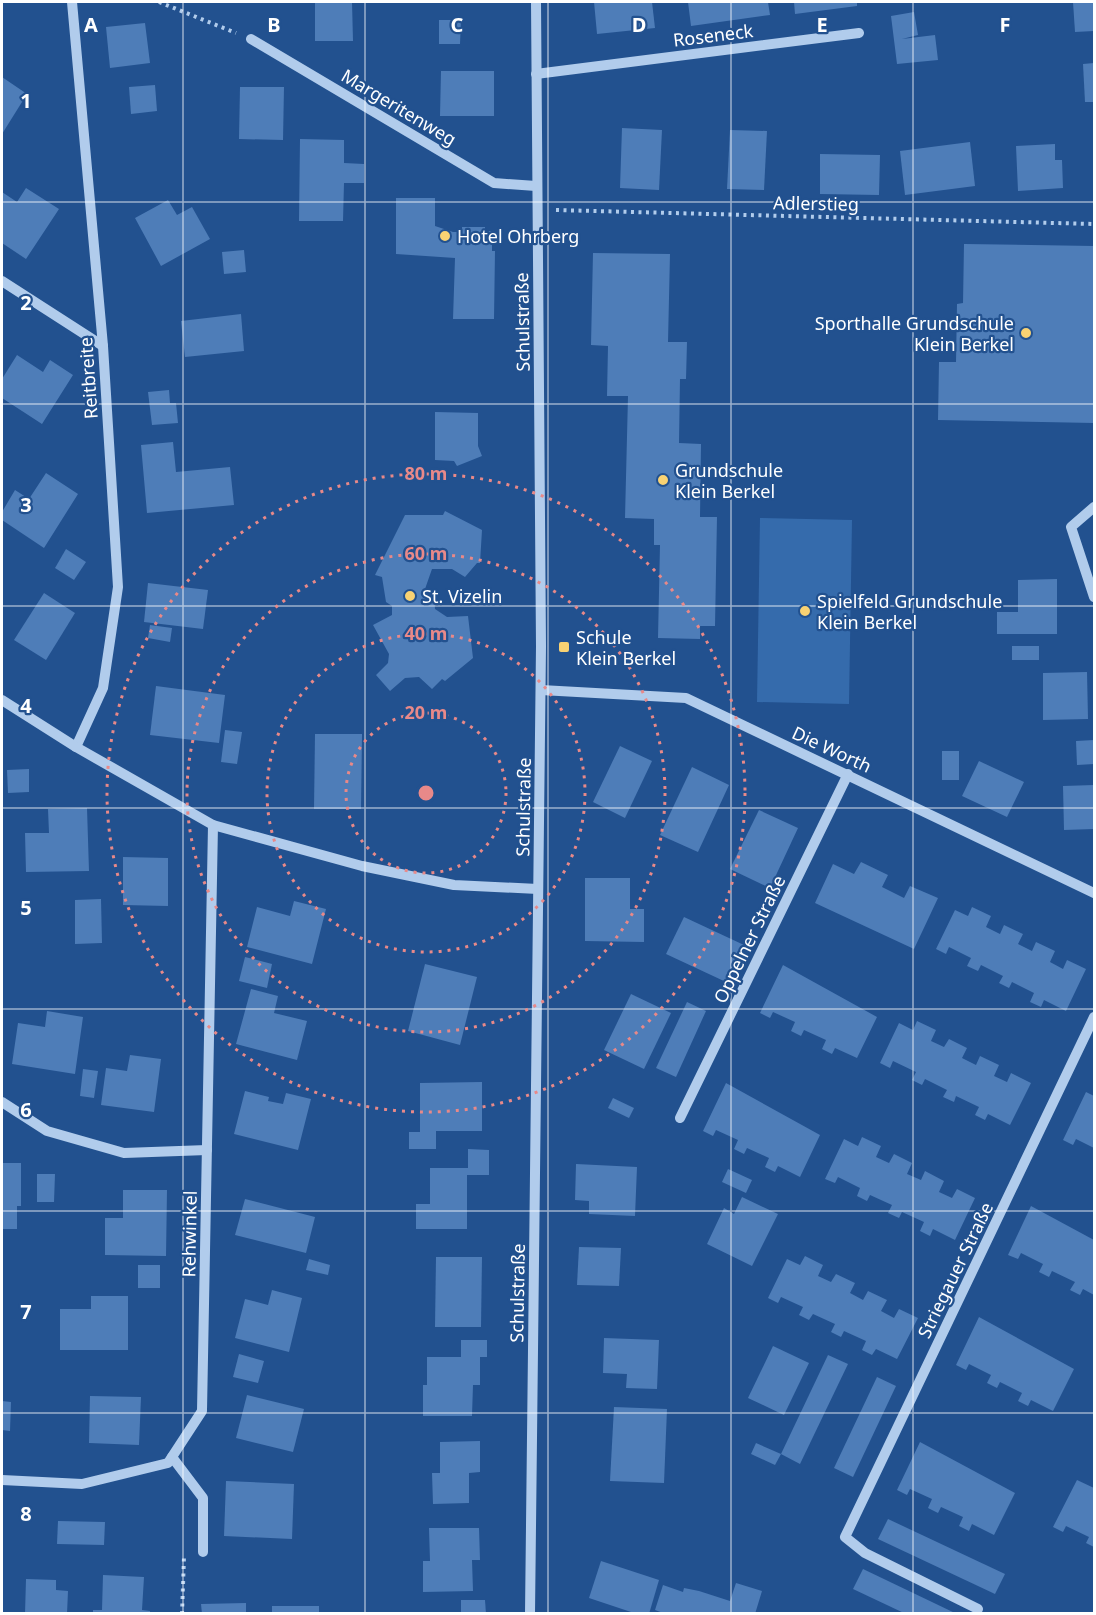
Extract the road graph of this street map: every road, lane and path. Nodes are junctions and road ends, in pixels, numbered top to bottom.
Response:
1 (72, 2) edge
2 (159, 2) edge
3 (536, 2) edge
4 (859, 33) dead end
5 (250, 39) joint
6 (536, 74) junction
7 (536, 186) junction
8 (537, 210) junction
9 (1095, 224) edge
10 (2, 281) edge
11 (103, 346) junction
12 (1095, 507) edge
13 (1095, 597) edge
14 (541, 690) junction
15 (2, 700) edge
16 (76, 747) junction
17 (848, 774) junction
18 (213, 825) junction
19 (538, 889) junction
20 (1095, 893) edge
21 (1095, 1017) edge
22 (2, 1102) edge
23 (680, 1118) dead end
24 (207, 1150) junction
25 (172, 1457) junction
26 (2, 1480) edge
27 (203, 1552) dead end
28 (978, 1609) dead end
29 (530, 1614) edge

1 - 11 street, Reitbreite
2 - 5 path
3 - 6 street, Schulstraße
4 - 6 street, Roseneck
5 - 7 street, Margeritenweg
6 - 7 street, Schulstraße
7 - 8 street, Schulstraße
8 - 9 path, Adlerstieg
8 - 14 street, Schulstraße
10 - 11 street
11 - 16 street, Reitbreite
12 - 13 street
14 - 17 street, Die Worth
14 - 19 street, Schulstraße
15 - 16 street
16 - 18 street
17 - 20 street, Die Worth
17 - 23 street, Oppelner Straße
18 - 19 street
18 - 24 street, Rehwinkel
19 - 29 street, Schulstraße
21 - 28 street, Striegauer Straße
22 - 24 street
24 - 25 street, Rehwinkel
25 - 26 street
25 - 27 street

